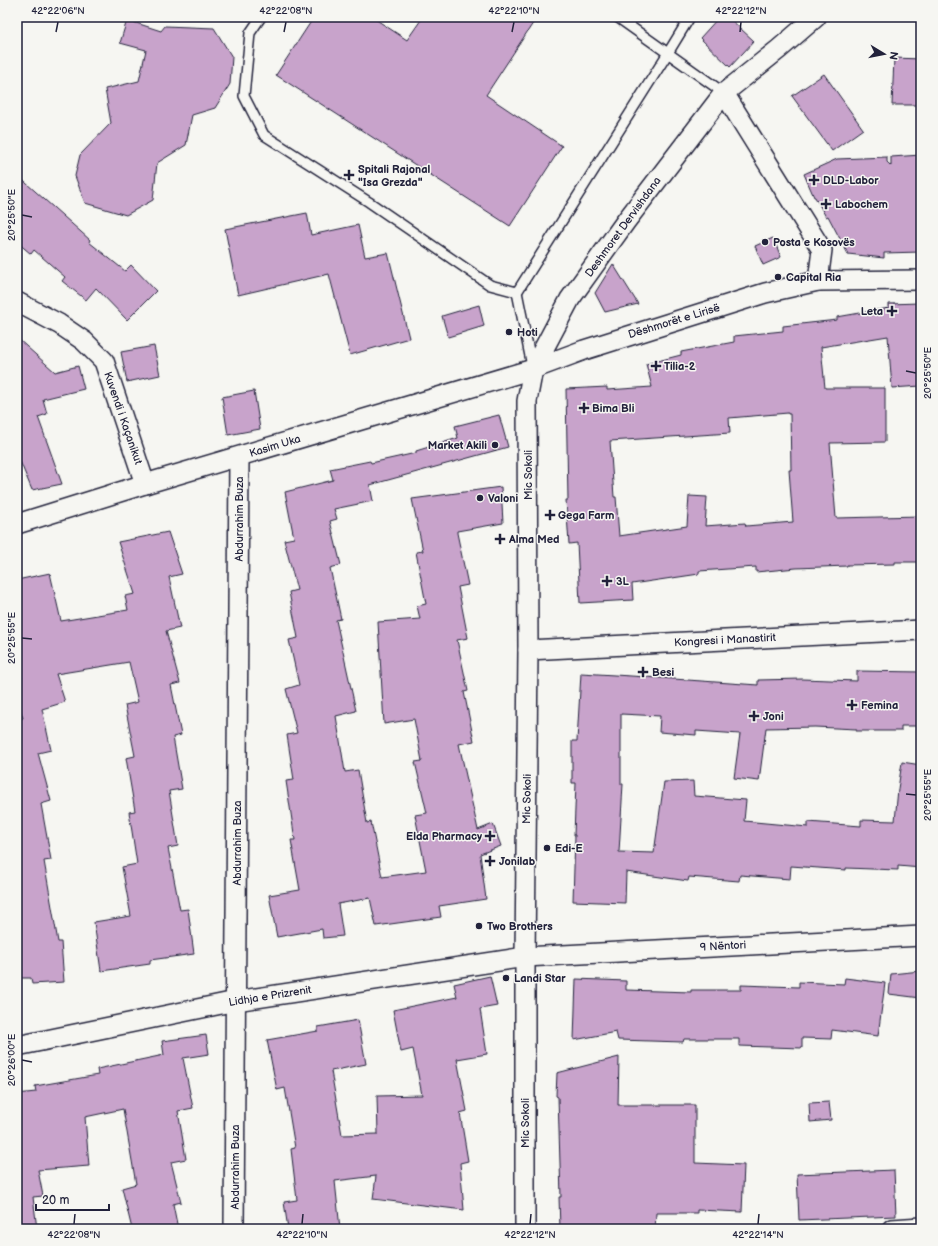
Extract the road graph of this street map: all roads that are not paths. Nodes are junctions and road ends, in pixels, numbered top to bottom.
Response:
1 (261, 17) edge
2 (617, 17) edge
3 (690, 17) edge
4 (816, 17) edge
5 (668, 54) junction
6 (724, 93) junction
7 (921, 280) edge
8 (818, 281) junction
9 (516, 292) junction
10 (17, 302) edge
11 (533, 368) junction
12 (239, 457) junction
13 (146, 484) junction
14 (17, 524) edge
15 (921, 630) edge
16 (528, 650) junction
17 (921, 936) edge
18 (525, 957) junction
19 (236, 1001) junction
20 (17, 1046) edge
21 (921, 1227) edge
22 (234, 1229) edge
23 (525, 1229) edge
24 (892, 1229) edge

1 - 9 lane
2 - 5 lane
3 - 5 lane
4 - 6 street, Deshmoret Dervishdana
5 - 6 lane
5 - 9 lane
6 - 8 street
6 - 11 street, Deshmoret Dervishdana
7 - 8 street, Dëshmorët e Lirisë
8 - 11 street, Dëshmorët e Lirisë
9 - 11 lane
10 - 13 street, Kuvendi i Kaçanikut
11 - 12 street, Kasim Uka
11 - 16 street, Mic Sokoli
12 - 13 street, Kasim Uka
12 - 19 street, Abdurrahim Buza
13 - 14 street, Kasim Uka
15 - 16 street, Kongresi i Manastirit
16 - 18 street, Mic Sokoli
17 - 18 street, 9 Nëntori
18 - 19 street, Lidhja e Prizrenit
18 - 23 street, Mic Sokoli
19 - 20 street, Lidhja e Prizrenit
19 - 22 street, Abdurrahim Buza
21 - 24 street

